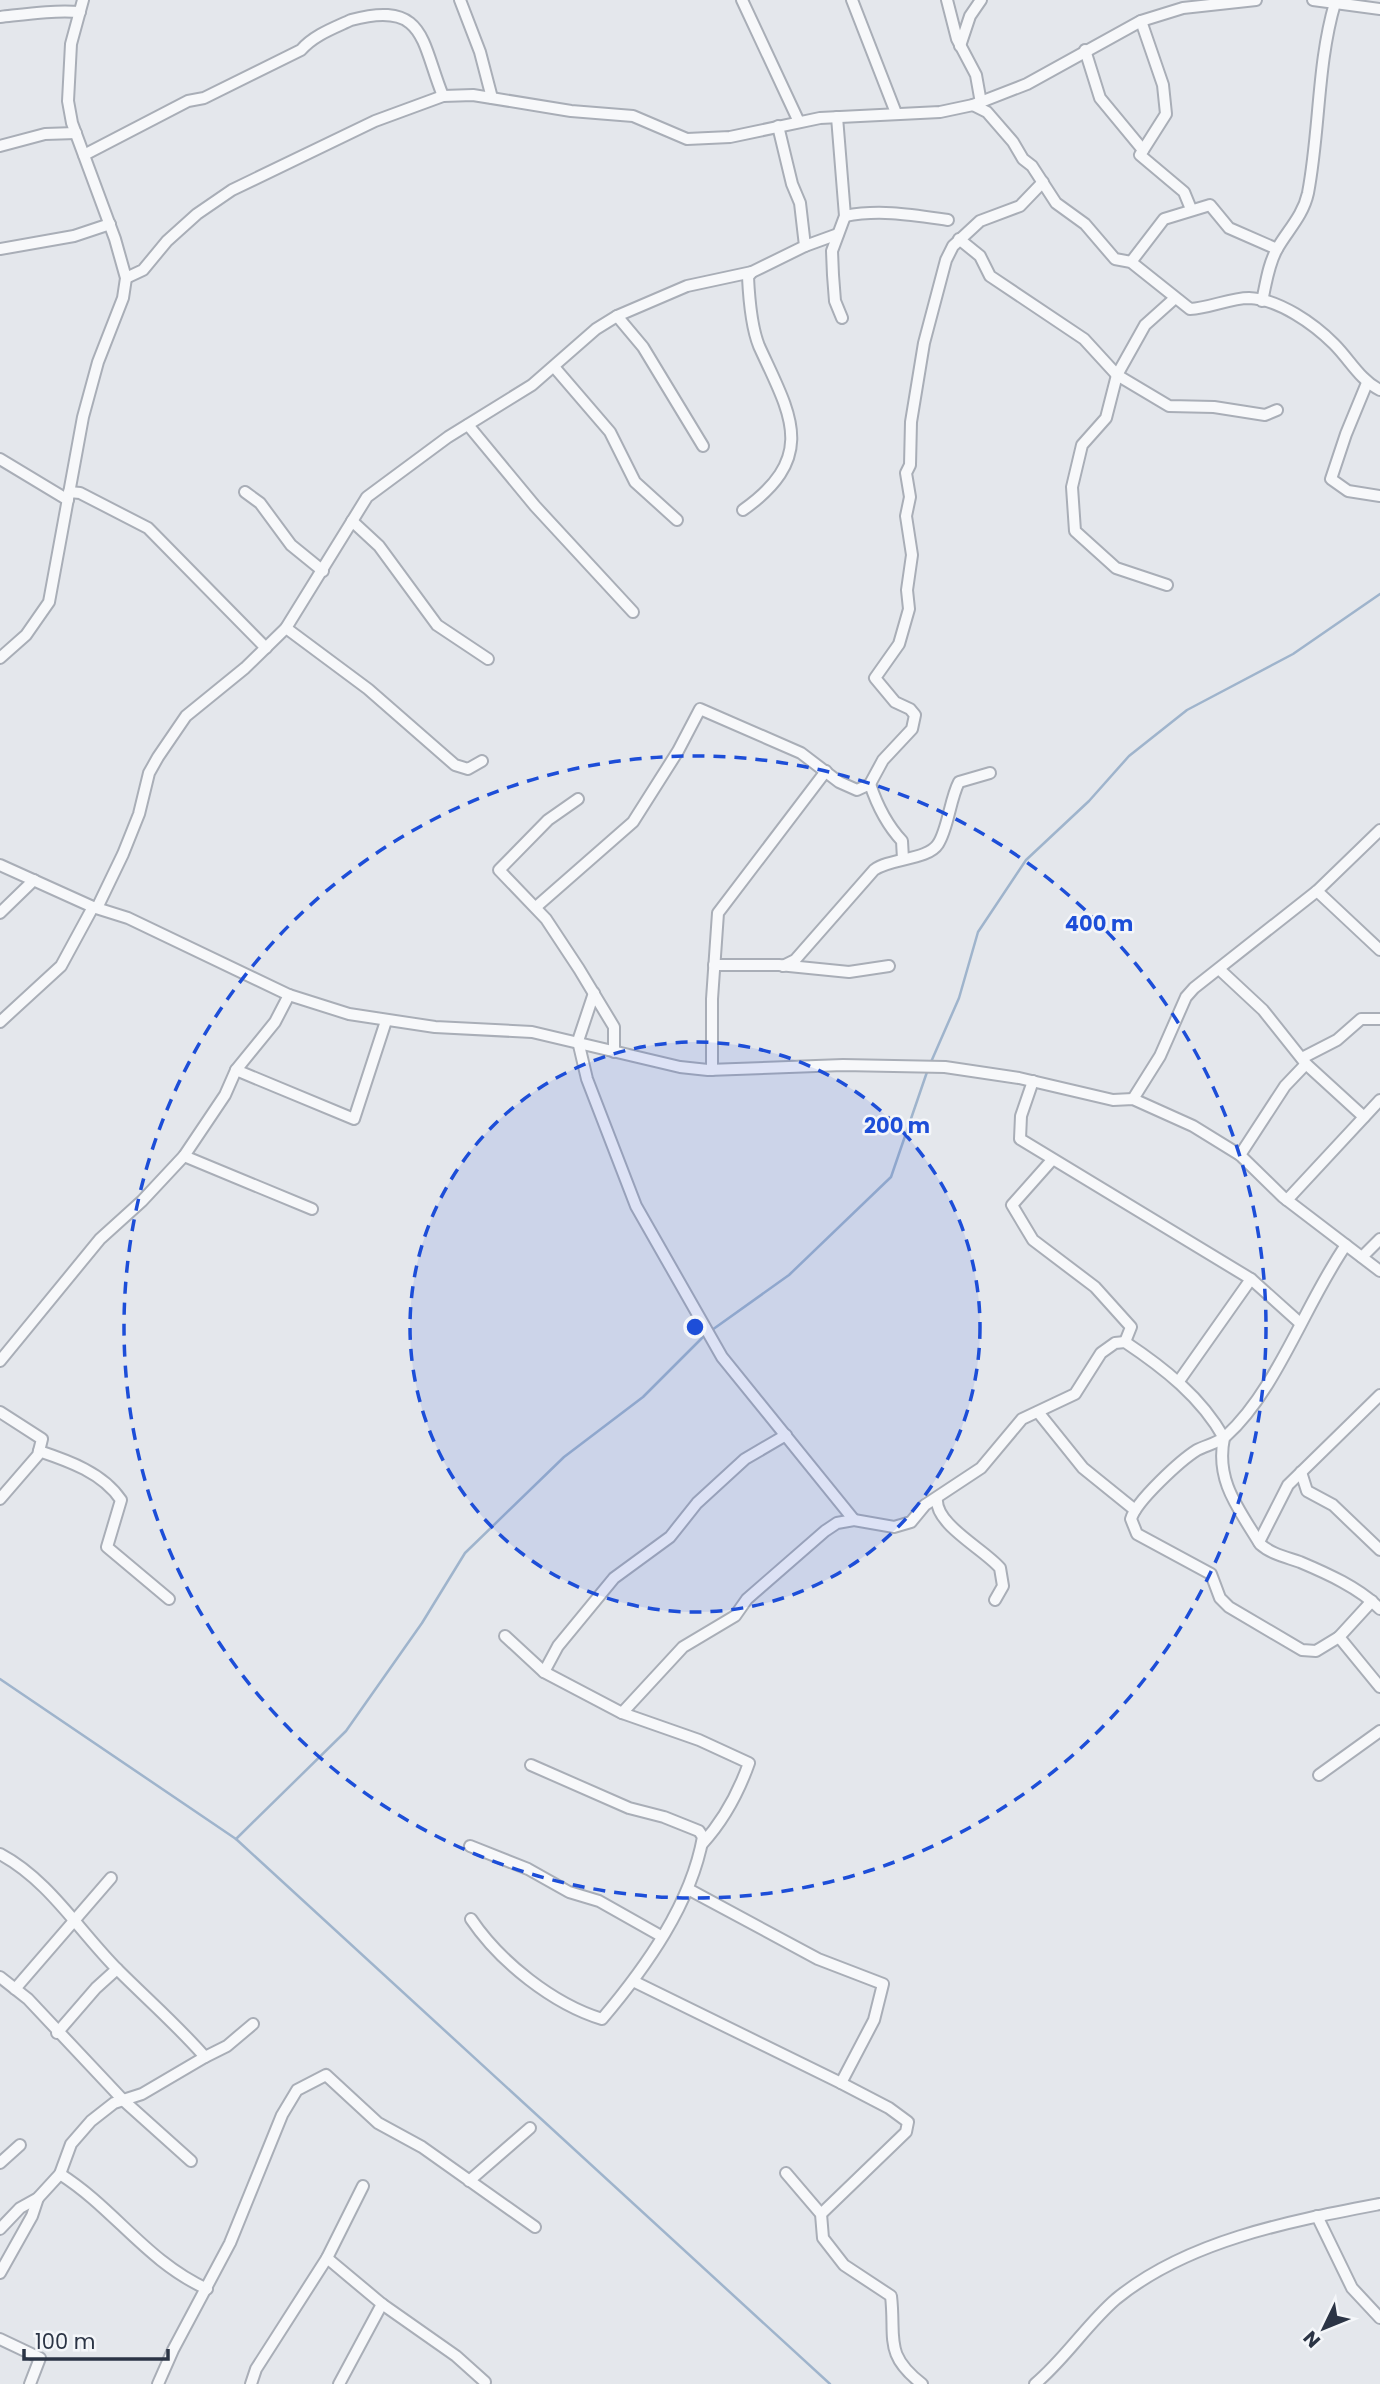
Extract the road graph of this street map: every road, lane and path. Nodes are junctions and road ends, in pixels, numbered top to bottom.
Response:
1 (83, 0) edge
2 (460, 0) edge
3 (742, 0) edge
4 (852, 0) edge
5 (947, 0) edge
6 (981, 0) edge
7 (1251, 0) edge
8 (1256, 0) edge
9 (1313, 0) edge
10 (1335, 3) junction
11 (1366, 4) edge
12 (1380, 9) edge
13 (80, 12) junction
14 (0, 17) edge
15 (1141, 21) junction
16 (960, 46) junction
17 (1085, 50) junction
18 (443, 96) junction
19 (492, 98) junction
20 (992, 98) junction
21 (977, 104) junction
22 (896, 113) junction
23 (987, 113) junction
24 (837, 117) junction
25 (799, 122) junction
26 (778, 126) junction
27 (76, 133) junction
28 (0, 146) edge
29 (1143, 150) junction
30 (84, 155) junction
31 (1043, 182) junction
32 (1191, 209) junction
33 (845, 216) junction
34 (948, 220) dead end
35 (110, 224) junction
36 (838, 234) junction
37 (960, 239) junction
38 (805, 246) junction
39 (0, 249) edge
40 (1277, 249) junction
41 (1131, 261) junction
42 (752, 272) junction
43 (126, 278) junction
44 (1174, 299) junction
45 (1262, 301) junction
46 (617, 316) junction
47 (842, 318) dead end
48 (555, 368) junction
49 (1116, 376) junction
50 (1367, 383) junction
51 (1380, 390) edge
52 (1277, 410) dead end
53 (468, 425) junction
54 (703, 446) dead end
55 (0, 459) edge
56 (245, 492) dead end
57 (68, 496) junction
58 (1380, 496) edge
59 (743, 510) dead end
60 (677, 520) dead end
61 (352, 521) junction
62 (323, 571) junction
63 (1167, 585) dead end
64 (633, 612) dead end
65 (286, 628) junction
66 (266, 648) junction
67 (0, 658) edge
68 (488, 659) dead end
69 (482, 761) dead end
70 (827, 771) junction
71 (990, 773) dead end
72 (870, 784) junction
73 (578, 799) dead end
74 (1380, 830) edge
75 (904, 859) junction
76 (0, 865) edge
77 (34, 880) junction
78 (1317, 891) junction
79 (95, 907) junction
80 (536, 907) junction
81 (0, 913) edge
82 (1380, 950) edge
83 (714, 965) junction
84 (783, 966) junction
85 (889, 966) dead end
86 (1219, 969) junction
87 (594, 993) junction
88 (289, 995) junction
89 (1380, 1019) edge
90 (386, 1021) junction
91 (0, 1023) edge
92 (578, 1041) junction
93 (614, 1052) junction
94 (1304, 1061) junction
95 (236, 1070) junction
96 (712, 1070) junction
97 (1034, 1081) junction
98 (1133, 1099) junction
99 (1380, 1100) edge
100 (1364, 1117) junction
101 (1240, 1155) junction
102 (184, 1156) junction
103 (1052, 1160) junction
104 (1287, 1200) junction
105 (312, 1209) dead end
106 (1380, 1239) edge
107 (1346, 1245) junction
108 (1362, 1257) junction
109 (1380, 1271) edge
110 (1251, 1279) junction
111 (1300, 1322) junction
112 (1125, 1342) junction
113 (0, 1361) edge
114 (1179, 1381) junction
115 (1380, 1395) edge
116 (0, 1412) edge
117 (1038, 1412) junction
118 (786, 1435) junction
119 (1224, 1438) junction
120 (39, 1451) junction
121 (1301, 1472) junction
122 (937, 1498) junction
123 (0, 1499) edge
124 (1135, 1510) junction
125 (854, 1520) junction
126 (1259, 1542) junction
127 (1380, 1550) edge
128 (169, 1599) dead end
129 (995, 1600) dead end
130 (1376, 1605) edge
131 (505, 1636) dead end
132 (1339, 1637) junction
133 (544, 1672) junction
134 (1380, 1687) edge
135 (622, 1713) junction
136 (1380, 1731) edge
137 (531, 1765) dead end
138 (1319, 1775) dead end
139 (702, 1844) junction
140 (470, 1846) dead end
141 (0, 1854) edge
142 (111, 1878) dead end
143 (688, 1889) junction
144 (471, 1919) dead end
145 (73, 1920) junction
146 (661, 1936) junction
147 (117, 1969) junction
148 (0, 1977) edge
149 (635, 1982) junction
150 (15, 1989) junction
151 (253, 2024) dead end
152 (57, 2033) junction
153 (205, 2057) junction
154 (841, 2083) junction
155 (123, 2100) junction
156 (530, 2128) dead end
157 (20, 2145) dead end
158 (191, 2161) dead end
159 (0, 2163) edge
160 (786, 2173) dead end
161 (60, 2174) junction
162 (469, 2181) junction
163 (363, 2186) dead end
164 (38, 2198) junction
165 (1380, 2204) edge
166 (821, 2214) junction
167 (1317, 2216) junction
168 (535, 2227) dead end
169 (0, 2229) edge
170 (327, 2258) junction
171 (0, 2273) edge
172 (207, 2289) junction
173 (382, 2304) junction
174 (1380, 2318) edge
175 (0, 2339) edge
176 (485, 2382) dead end
177 (30, 2384) edge
178 (158, 2384) edge
179 (251, 2384) edge
180 (339, 2384) edge
181 (922, 2384) edge
182 (1035, 2384) edge

1 - 13 street
2 - 19 street
3 - 25 street
4 - 22 street
5 - 16 street
6 - 16 street
7 - 8 street
7 - 15 street
9 - 10 street
10 - 11 street
10 - 40 street
11 - 12 street
13 - 14 street
13 - 27 street
15 - 17 street
15 - 29 street
16 - 21 street
17 - 20 street
17 - 29 street
18 - 19 street
18 - 30 street
18 - 43 street
19 - 26 street
20 - 21 street
20 - 23 street
21 - 22 street
21 - 23 street
22 - 24 street
23 - 31 street
24 - 25 street
24 - 33 street
25 - 26 street
26 - 38 street
27 - 28 street
27 - 30 street
29 - 32 street
30 - 35 street
31 - 37 street
31 - 41 street
32 - 40 street
32 - 41 street
33 - 34 street
33 - 36 street
35 - 39 street
35 - 43 street
36 - 38 street
36 - 47 street
37 - 49 street
37 - 72 street
38 - 42 street
40 - 45 street
41 - 44 street
42 - 46 street
42 - 59 street
43 - 57 street
44 - 45 street
44 - 49 street
45 - 50 street
46 - 48 street
46 - 54 street
48 - 53 street
48 - 60 street
49 - 52 street
49 - 63 street
50 - 51 street
50 - 58 street
53 - 61 street
53 - 64 street
55 - 57 street
56 - 62 street
57 - 66 street
57 - 67 street
61 - 62 street
61 - 68 street
62 - 65 street
65 - 66 street
65 - 69 street
66 - 79 street
70 - 72 street
70 - 80 street
70 - 83 street
71 - 75 street
72 - 75 street
73 - 80 street
74 - 78 street
75 - 84 street
76 - 77 street
77 - 79 street
77 - 81 street
78 - 82 street
78 - 86 street
79 - 88 street
79 - 91 street
80 - 87 street
83 - 84 street
83 - 96 street
84 - 85 street
86 - 94 street
86 - 98 street
87 - 92 street
87 - 93 street
88 - 90 street
88 - 95 street
89 - 94 street
90 - 92 street
90 - 95 street
92 - 93 street
92 - 118 street
93 - 96 street
94 - 100 street
94 - 101 street
95 - 102 street
96 - 97 street
97 - 98 street
97 - 103 street
98 - 101 street
99 - 100 street
100 - 104 street
101 - 104 street
102 - 105 street
102 - 113 street
103 - 110 street
103 - 112 street
104 - 107 street
106 - 108 street
107 - 108 street
107 - 111 street
108 - 109 street
110 - 111 street
110 - 114 street
111 - 119 street
112 - 114 street
112 - 117 street
114 - 119 street
115 - 121 street
116 - 120 street
117 - 122 street
117 - 124 street
118 - 125 street
118 - 133 street
119 - 124 street
119 - 126 street
120 - 123 street
120 - 128 street
121 - 126 street
121 - 127 street
122 - 125 street
122 - 129 street
124 - 132 street
125 - 135 street
126 - 130 street
130 - 132 street
131 - 133 street
132 - 134 street
133 - 135 street
135 - 139 street
136 - 138 street
137 - 139 street
139 - 143 street
140 - 146 street
141 - 145 street
142 - 145 street
143 - 146 street
143 - 154 street
144 - 149 street
145 - 147 street
145 - 150 street
146 - 149 street
147 - 152 street
147 - 153 street
148 - 150 street
149 - 154 street
150 - 152 street
151 - 153 street
152 - 155 street
153 - 155 street
154 - 166 street
155 - 158 street
155 - 161 street
156 - 162 street
157 - 159 street
160 - 166 street
161 - 164 street
161 - 172 street
162 - 168 street
162 - 172 street
163 - 170 street
164 - 169 street
164 - 171 street
165 - 167 street
166 - 181 street
167 - 174 street
167 - 182 street
170 - 173 street
170 - 179 street
172 - 178 street
173 - 176 street
173 - 180 street
175 - 177 street

